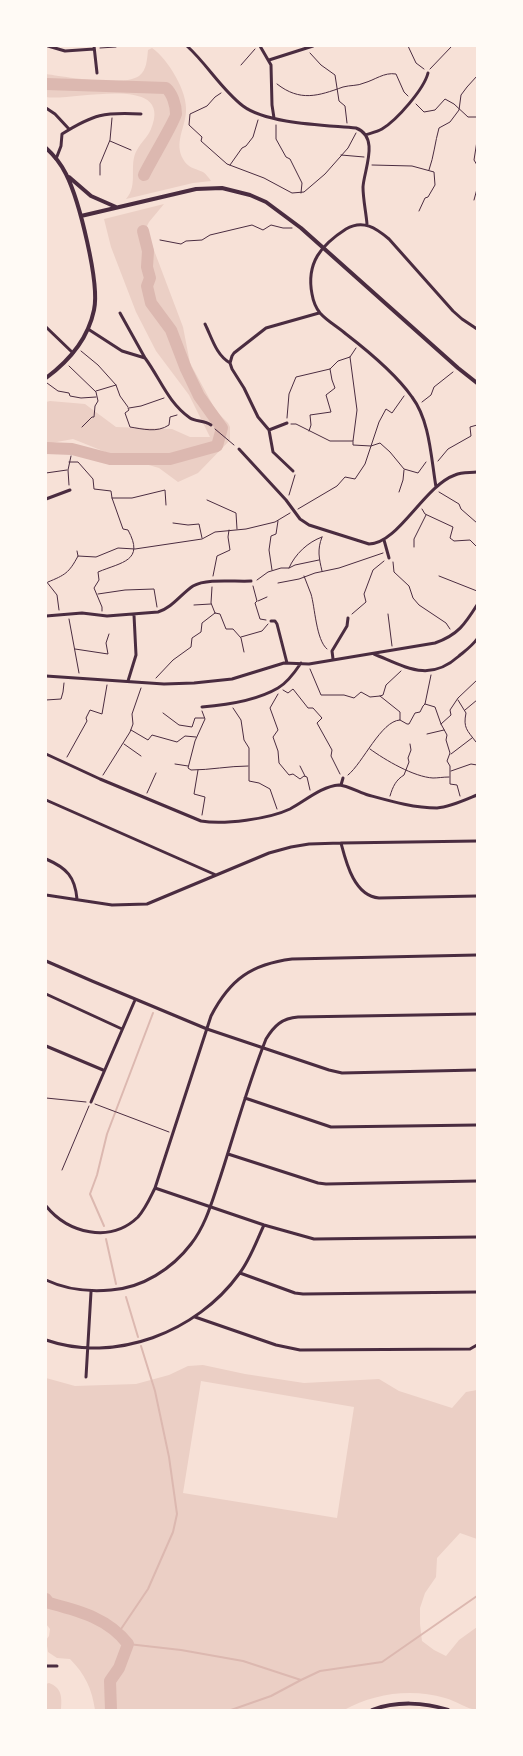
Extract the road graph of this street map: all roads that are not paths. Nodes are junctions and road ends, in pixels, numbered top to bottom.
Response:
1 (48, 46) edge
2 (187, 46) edge
3 (259, 46) edge
4 (313, 46) edge
5 (94, 47) edge
6 (268, 60) junction
7 (97, 73) dead end
8 (428, 73) road end
9 (46, 108) edge
10 (141, 114) dead end
11 (274, 118) junction
12 (69, 129) junction
13 (365, 135) junction
14 (46, 148) edge
15 (56, 159) junction
16 (67, 176) junction
17 (118, 207) junction
18 (81, 216) junction
19 (367, 224) junction
20 (324, 247) junction
21 (120, 313) dead end
22 (320, 313) junction
23 (205, 324) dead end
24 (46, 327) edge
25 (88, 329) junction
26 (477, 329) edge
27 (73, 353) junction
28 (145, 358) junction
29 (230, 363) junction
30 (46, 378) edge
31 (477, 383) edge
32 (286, 423) road end
33 (211, 425) road end
34 (269, 430) junction
35 (239, 450) road end
36 (293, 471) road end
37 (477, 472) edge
38 (436, 487) junction
39 (70, 490) road end
40 (46, 499) edge
41 (384, 540) junction
42 (388, 558) road end
43 (251, 581) road end
44 (477, 604) edge
45 (134, 615) junction
46 (46, 616) edge
47 (348, 618) road end
48 (271, 621) road end
49 (476, 642) edge
50 (374, 654) junction
51 (333, 659) junction
52 (287, 663) junction
53 (301, 663) junction
54 (46, 676) edge
55 (128, 681) junction
56 (202, 707) road end
57 (46, 754) edge
58 (343, 778) road end
59 (341, 785) junction
60 (477, 795) edge
61 (46, 800) edge
62 (477, 841) edge
63 (341, 843) junction
64 (46, 859) edge
65 (217, 875) junction
66 (46, 895) edge
67 (477, 896) edge
68 (77, 899) junction
69 (477, 955) edge
70 (46, 961) edge
71 (46, 994) edge
72 (135, 1000) junction
73 (477, 1014) edge
74 (122, 1029) junction
75 (207, 1029) junction
76 (46, 1046) edge
77 (262, 1049) junction
78 (103, 1070) junction
79 (477, 1070) edge
80 (245, 1098) junction
81 (91, 1102) road end
82 (477, 1125) edge
83 (228, 1154) junction
84 (477, 1181) edge
85 (155, 1188) junction
86 (46, 1206) edge
87 (210, 1207) junction
88 (264, 1225) junction
89 (477, 1237) edge
90 (240, 1273) junction
91 (46, 1280) edge
92 (91, 1292) junction
93 (477, 1292) edge
94 (195, 1317) junction
95 (46, 1340) edge
96 (477, 1345) edge
97 (87, 1348) junction
98 (86, 1377) dead end
99 (46, 1666) edge
100 (57, 1666) dead end
101 (372, 1710) edge
102 (448, 1710) edge

1 - 5 street
2 - 11 street
3 - 6 street
4 - 6 street
5 - 7 street
6 - 11 street
8 - 13 street
9 - 12 street
10 - 12 street
11 - 13 street
12 - 15 street
13 - 19 street
14 - 15 street
15 - 16 street
16 - 17 street
16 - 18 street
17 - 18 street
17 - 20 street
18 - 25 street
19 - 20 street
19 - 26 street
20 - 22 street
20 - 31 street
21 - 28 street
22 - 29 street
22 - 38 street
23 - 29 street
24 - 27 street
25 - 27 street
25 - 28 street
27 - 30 street
28 - 33 street
29 - 34 street
32 - 34 street
34 - 36 street
35 - 41 street
37 - 38 street
38 - 41 street
39 - 40 street
41 - 42 street
43 - 45 street
44 - 50 street
45 - 46 street
45 - 55 street
47 - 51 street
48 - 52 street
49 - 50 street
50 - 51 street
51 - 53 street
52 - 53 street
52 - 55 street
53 - 56 street
54 - 55 street
57 - 59 street
58 - 59 street
59 - 60 street
61 - 65 street
62 - 63 street
63 - 65 street
63 - 67 street
64 - 68 street
65 - 68 street
66 - 68 street
69 - 75 street
70 - 72 street
71 - 74 street
72 - 74 street
72 - 75 street
73 - 77 street
74 - 78 street
75 - 77 street
75 - 85 street
76 - 78 street
77 - 79 street
77 - 80 street
78 - 81 street
80 - 82 street
80 - 83 street
83 - 84 street
83 - 87 street
85 - 86 street
85 - 87 street
87 - 88 street
87 - 92 street
88 - 89 street
88 - 90 street
90 - 93 street
90 - 94 street
91 - 92 street
92 - 97 street
94 - 96 street
94 - 97 street
95 - 97 street
97 - 98 street
99 - 100 street
101 - 102 street

